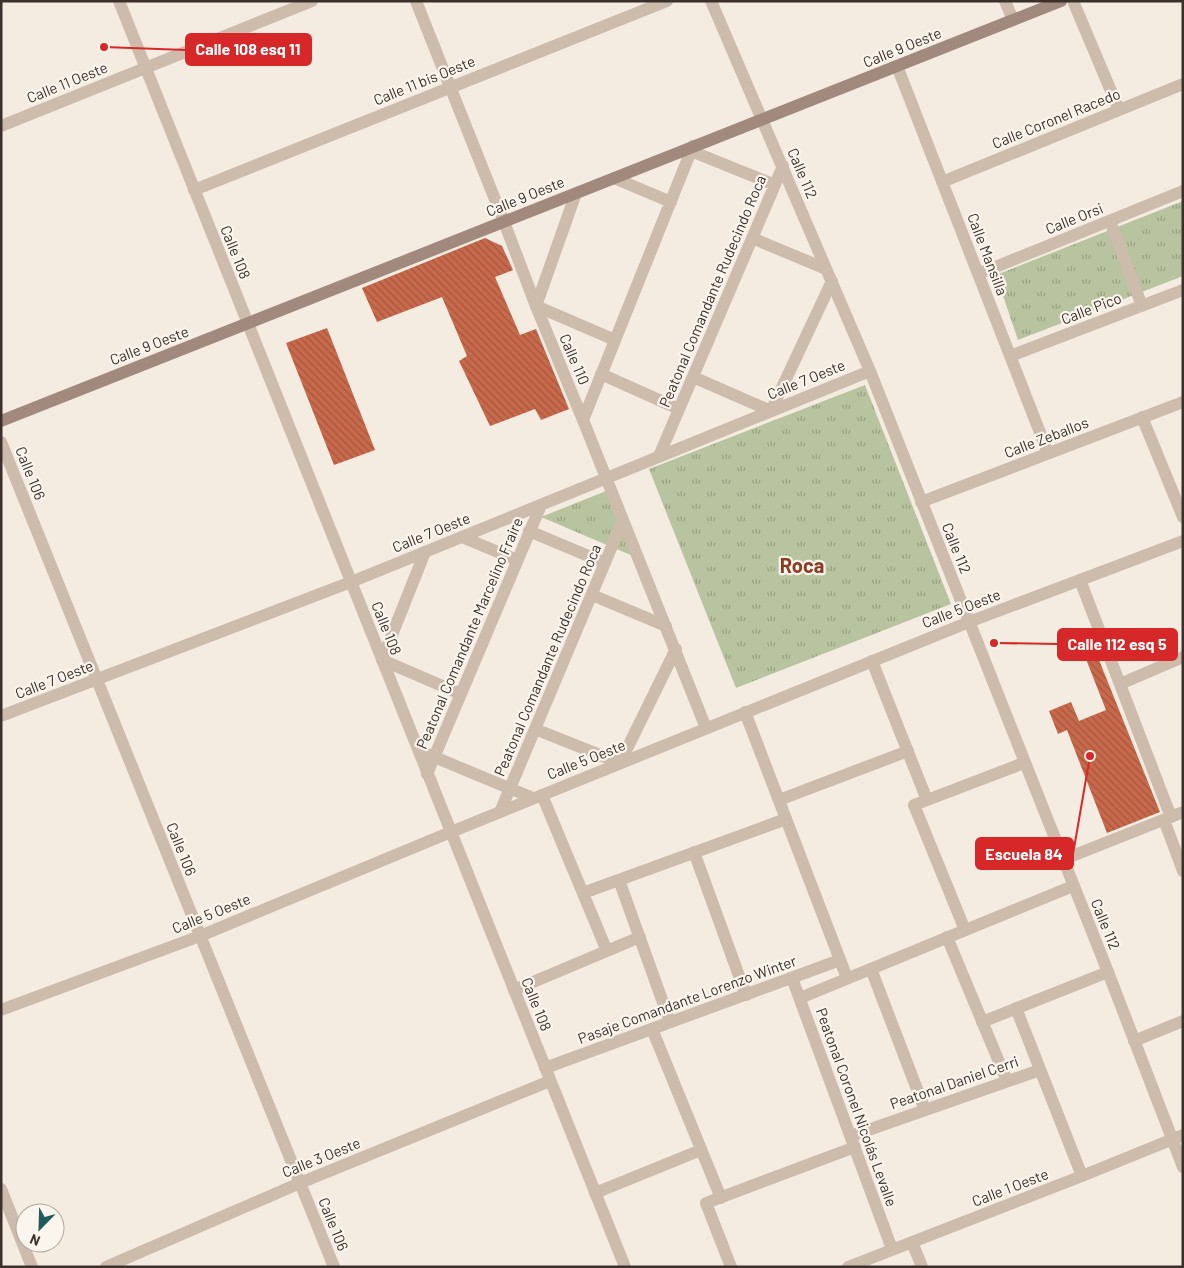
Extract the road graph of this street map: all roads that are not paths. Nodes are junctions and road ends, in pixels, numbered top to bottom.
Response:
1 (119, 1) edge
2 (312, 1) edge
3 (416, 1) edge
4 (667, 1) edge
5 (710, 1) edge
6 (1005, 1) edge
7 (1061, 1) edge
8 (1073, 1) edge
9 (1013, 20) junction
10 (897, 66) junction
11 (146, 68) junction
12 (1183, 84) edge
13 (450, 88) junction
14 (1119, 110) junction
15 (762, 119) junction
16 (1, 126) edge
17 (692, 149) junction
18 (783, 166) junction
19 (614, 178) junction
20 (942, 182) junction
21 (775, 185) junction
22 (194, 190) junction
23 (1183, 191) edge
24 (576, 193) junction
25 (671, 202) junction
26 (1110, 221) junction
27 (504, 222) junction
28 (752, 238) junction
29 (826, 268) junction
30 (978, 274) junction
31 (832, 281) junction
32 (1183, 290) edge
33 (536, 306) junction
34 (1142, 306) junction
35 (248, 324) junction
36 (615, 340) junction
37 (1010, 356) junction
38 (870, 370) junction
39 (601, 374) junction
40 (693, 376) junction
41 (1183, 402) edge
42 (679, 409) junction
43 (771, 411) junction
44 (1142, 417) junction
45 (583, 420) junction
46 (1, 421) edge
47 (1, 442) edge
48 (1048, 453) junction
49 (659, 456) junction
50 (606, 478) junction
51 (921, 502) junction
52 (541, 505) junction
53 (1183, 517) edge
54 (623, 520) junction
55 (530, 531) junction
56 (462, 537) junction
57 (1183, 541) edge
58 (425, 552) junction
59 (517, 560) junction
60 (605, 563) junction
61 (1080, 580) junction
62 (351, 582) junction
63 (592, 595) junction
64 (969, 622) junction
65 (666, 626) junction
66 (676, 649) junction
67 (1183, 657) edge
68 (382, 660) junction
69 (872, 661) junction
70 (97, 680) junction
71 (1120, 684) junction
72 (461, 694) junction
73 (745, 712) junction
74 (1, 716) edge
75 (706, 728) junction
76 (535, 729) junction
77 (418, 751) junction
78 (908, 751) junction
79 (434, 757) junction
80 (620, 763) junction
81 (1024, 763) junction
82 (427, 774) junction
83 (510, 789) junction
84 (537, 796) junction
85 (779, 800) junction
86 (927, 800) junction
87 (500, 812) junction
88 (1173, 816) edge
89 (786, 819) junction
90 (450, 832) junction
91 (694, 852) junction
92 (1062, 860) junction
93 (1183, 871) edge
94 (619, 880) junction
95 (1073, 886) junction
96 (583, 893) junction
97 (965, 930) junction
98 (200, 936) junction
99 (640, 937) junction
100 (947, 937) junction
101 (607, 951) junction
102 (840, 960) junction
103 (871, 969) junction
104 (1108, 972) junction
105 (792, 978) junction
106 (847, 978) junction
107 (514, 990) junction
108 (746, 994) junction
109 (800, 998) junction
110 (1016, 1008) junction
111 (1, 1010) edge
112 (1183, 1021) edge
113 (670, 1022) junction
114 (982, 1022) junction
115 (652, 1029) junction
116 (1134, 1041) junction
117 (545, 1068) junction
118 (1040, 1070) junction
119 (550, 1081) junction
120 (1006, 1081) junction
121 (925, 1110) junction
122 (1177, 1137) edge
123 (853, 1142) junction
124 (702, 1150) junction
125 (1183, 1167) edge
126 (1082, 1176) junction
127 (300, 1183) junction
128 (1, 1189) edge
129 (596, 1193) junction
130 (721, 1198) junction
131 (912, 1242) junction
132 (892, 1249) junction
133 (32, 1267) edge
134 (106, 1267) edge
135 (334, 1267) edge
136 (625, 1267) edge
137 (731, 1267) edge
138 (848, 1267) edge
139 (922, 1267) edge

1 - 11 street, Calle 108
2 - 11 street, Calle 11 Oeste
3 - 13 street, Calle 110
4 - 13 street, Calle 11 bis Oeste
5 - 15 street, Calle 112
6 - 9 street
7 - 9 main road, Calle 9 Oeste
8 - 14 street
9 - 10 main road, Calle 9 Oeste
10 - 15 main road, Calle 9 Oeste
10 - 20 street, Calle Mansilla
11 - 16 street, Calle 11 Oeste
11 - 22 street, Calle 108
12 - 14 street, Calle Coronel Racedo
13 - 22 street, Calle 11 bis Oeste
13 - 27 street, Calle 110
14 - 20 street, Calle Coronel Racedo
15 - 17 main road, Calle 9 Oeste
15 - 18 street, Calle 112
17 - 19 main road, Calle 9 Oeste
17 - 21 street
17 - 25 street
18 - 21 street, Peatonal Comandante Rudecindo Roca
18 - 29 street, Calle 112
19 - 24 main road, Calle 9 Oeste
19 - 25 street
20 - 30 street, Calle Mansilla
21 - 28 street, Peatonal Comandante Rudecindo Roca
22 - 35 street, Calle 108
23 - 26 street, Calle Orsi
24 - 27 main road, Calle 9 Oeste
24 - 33 street
25 - 36 street
26 - 30 street, Calle Orsi
26 - 34 street
27 - 33 street, Calle 110
27 - 35 main road, Calle 9 Oeste
28 - 29 street
28 - 40 street, Peatonal Comandante Rudecindo Roca
29 - 31 street, Calle 112
30 - 37 street, Calle Mansilla
31 - 38 street, Calle 112
31 - 43 street
32 - 34 street, Calle Pico
33 - 36 street
33 - 45 street, Calle 110
34 - 37 street, Calle Pico
35 - 46 main road, Calle 9 Oeste
35 - 62 street, Calle 108
36 - 39 street
37 - 48 street, Calle Mansilla
38 - 43 street, Calle 7 Oeste
38 - 51 street, Calle 112
39 - 42 street
39 - 45 street
40 - 42 street, Peatonal Comandante Rudecindo Roca
40 - 43 street
41 - 44 street, Calle Zeballos
42 - 49 street, Peatonal Comandante Rudecindo Roca
43 - 49 street, Calle 7 Oeste
44 - 48 street, Calle Zeballos
44 - 53 street
45 - 50 street, Calle 110
47 - 70 street, Calle 106
48 - 51 street, Calle Zeballos
49 - 50 street, Calle 7 Oeste
50 - 52 street, Calle 7 Oeste
50 - 54 street, Calle 110
51 - 64 street, Calle 112
52 - 55 street, Peatonal Comandante Marcelino Fraire
52 - 56 street, Calle 7 Oeste
54 - 60 street, Peatonal Comandante Rudecindo Roca
54 - 65 street, Calle 110
55 - 59 street, Peatonal Comandante Marcelino Fraire
55 - 60 street
56 - 58 street, Calle 7 Oeste
56 - 59 street
57 - 61 street, Calle 5 Oeste
58 - 62 street, Calle 7 Oeste
58 - 68 street
59 - 72 street, Peatonal Comandante Marcelino Fraire
60 - 63 street, Peatonal Comandante Rudecindo Roca
61 - 64 street, Calle 5 Oeste
61 - 71 street
62 - 68 street, Calle 108
62 - 70 street, Calle 7 Oeste
63 - 65 street
63 - 76 street, Peatonal Comandante Rudecindo Roca
64 - 69 street, Calle 5 Oeste
64 - 81 street, Calle 112
65 - 66 street, Calle 110
66 - 75 street, Calle 110
66 - 80 street
67 - 71 street
68 - 72 street
68 - 77 street, Calle 108
69 - 73 street, Calle 5 Oeste
69 - 78 street
70 - 74 street, Calle 7 Oeste
70 - 98 street, Calle 106
71 - 88 street
72 - 79 street, Peatonal Comandante Marcelino Fraire
73 - 75 street, Calle 5 Oeste
73 - 85 street
75 - 80 street, Calle 5 Oeste
76 - 80 street
76 - 83 street, Peatonal Comandante Rudecindo Roca
77 - 79 street
77 - 82 street, Calle 108
78 - 85 street
78 - 86 street
79 - 82 street, Peatonal Comandante Marcelino Fraire
79 - 83 street
80 - 84 street, Calle 5 Oeste
81 - 86 street
81 - 92 street, Calle 112
82 - 90 street, Calle 108
83 - 84 street
83 - 87 street, Peatonal Comandante Rudecindo Roca
84 - 87 street, Calle 5 Oeste
84 - 96 street
85 - 89 street
86 - 97 street
87 - 90 street, Calle 5 Oeste
88 - 92 street
88 - 93 street
89 - 91 street
89 - 102 street
90 - 98 street, Calle 5 Oeste
90 - 107 street, Calle 108
91 - 94 street
91 - 108 street
92 - 95 street, Calle 112
94 - 96 street
94 - 99 street
95 - 97 street
95 - 104 street, Calle 112
96 - 101 street
97 - 100 street
98 - 111 street, Calle 5 Oeste
98 - 127 street, Calle 106
99 - 101 street
99 - 113 street
100 - 103 street
100 - 114 street
101 - 107 street
102 - 105 street, Pasaje Comandante Lorenzo Winter
102 - 106 street
103 - 106 street
103 - 121 street
104 - 110 street
104 - 116 street, Calle 112
105 - 108 street, Pasaje Comandante Lorenzo Winter
105 - 109 street, Peatonal Coronel Nicolás Levalle
106 - 109 street
107 - 117 street, Calle 108
108 - 113 street, Pasaje Comandante Lorenzo Winter
109 - 123 street, Peatonal Coronel Nicolás Levalle
110 - 114 street
110 - 118 street
112 - 116 street
113 - 115 street, Pasaje Comandante Lorenzo Winter
114 - 120 street
115 - 117 street, Pasaje Comandante Lorenzo Winter
115 - 124 street
116 - 122 street, Calle 112
117 - 119 street, Calle 108
118 - 120 street, Peatonal Daniel Cerri
118 - 126 street
119 - 127 street, Calle 3 Oeste
119 - 129 street, Calle 108
120 - 121 street, Peatonal Daniel Cerri
121 - 123 street, Peatonal Daniel Cerri
122 - 125 street, Calle 112
122 - 126 street, Calle 1 Oeste
123 - 130 street, Peatonal Daniel Cerri
123 - 132 street, Peatonal Coronel Nicolás Levalle
124 - 129 street
124 - 130 street
126 - 131 street, Calle 1 Oeste
127 - 134 street, Calle 3 Oeste
127 - 135 street, Calle 106
128 - 133 street
129 - 136 street, Calle 108
130 - 137 street, Peatonal Daniel Cerri
131 - 132 street, Calle 1 Oeste
131 - 139 street
132 - 138 street, Calle 1 Oeste

